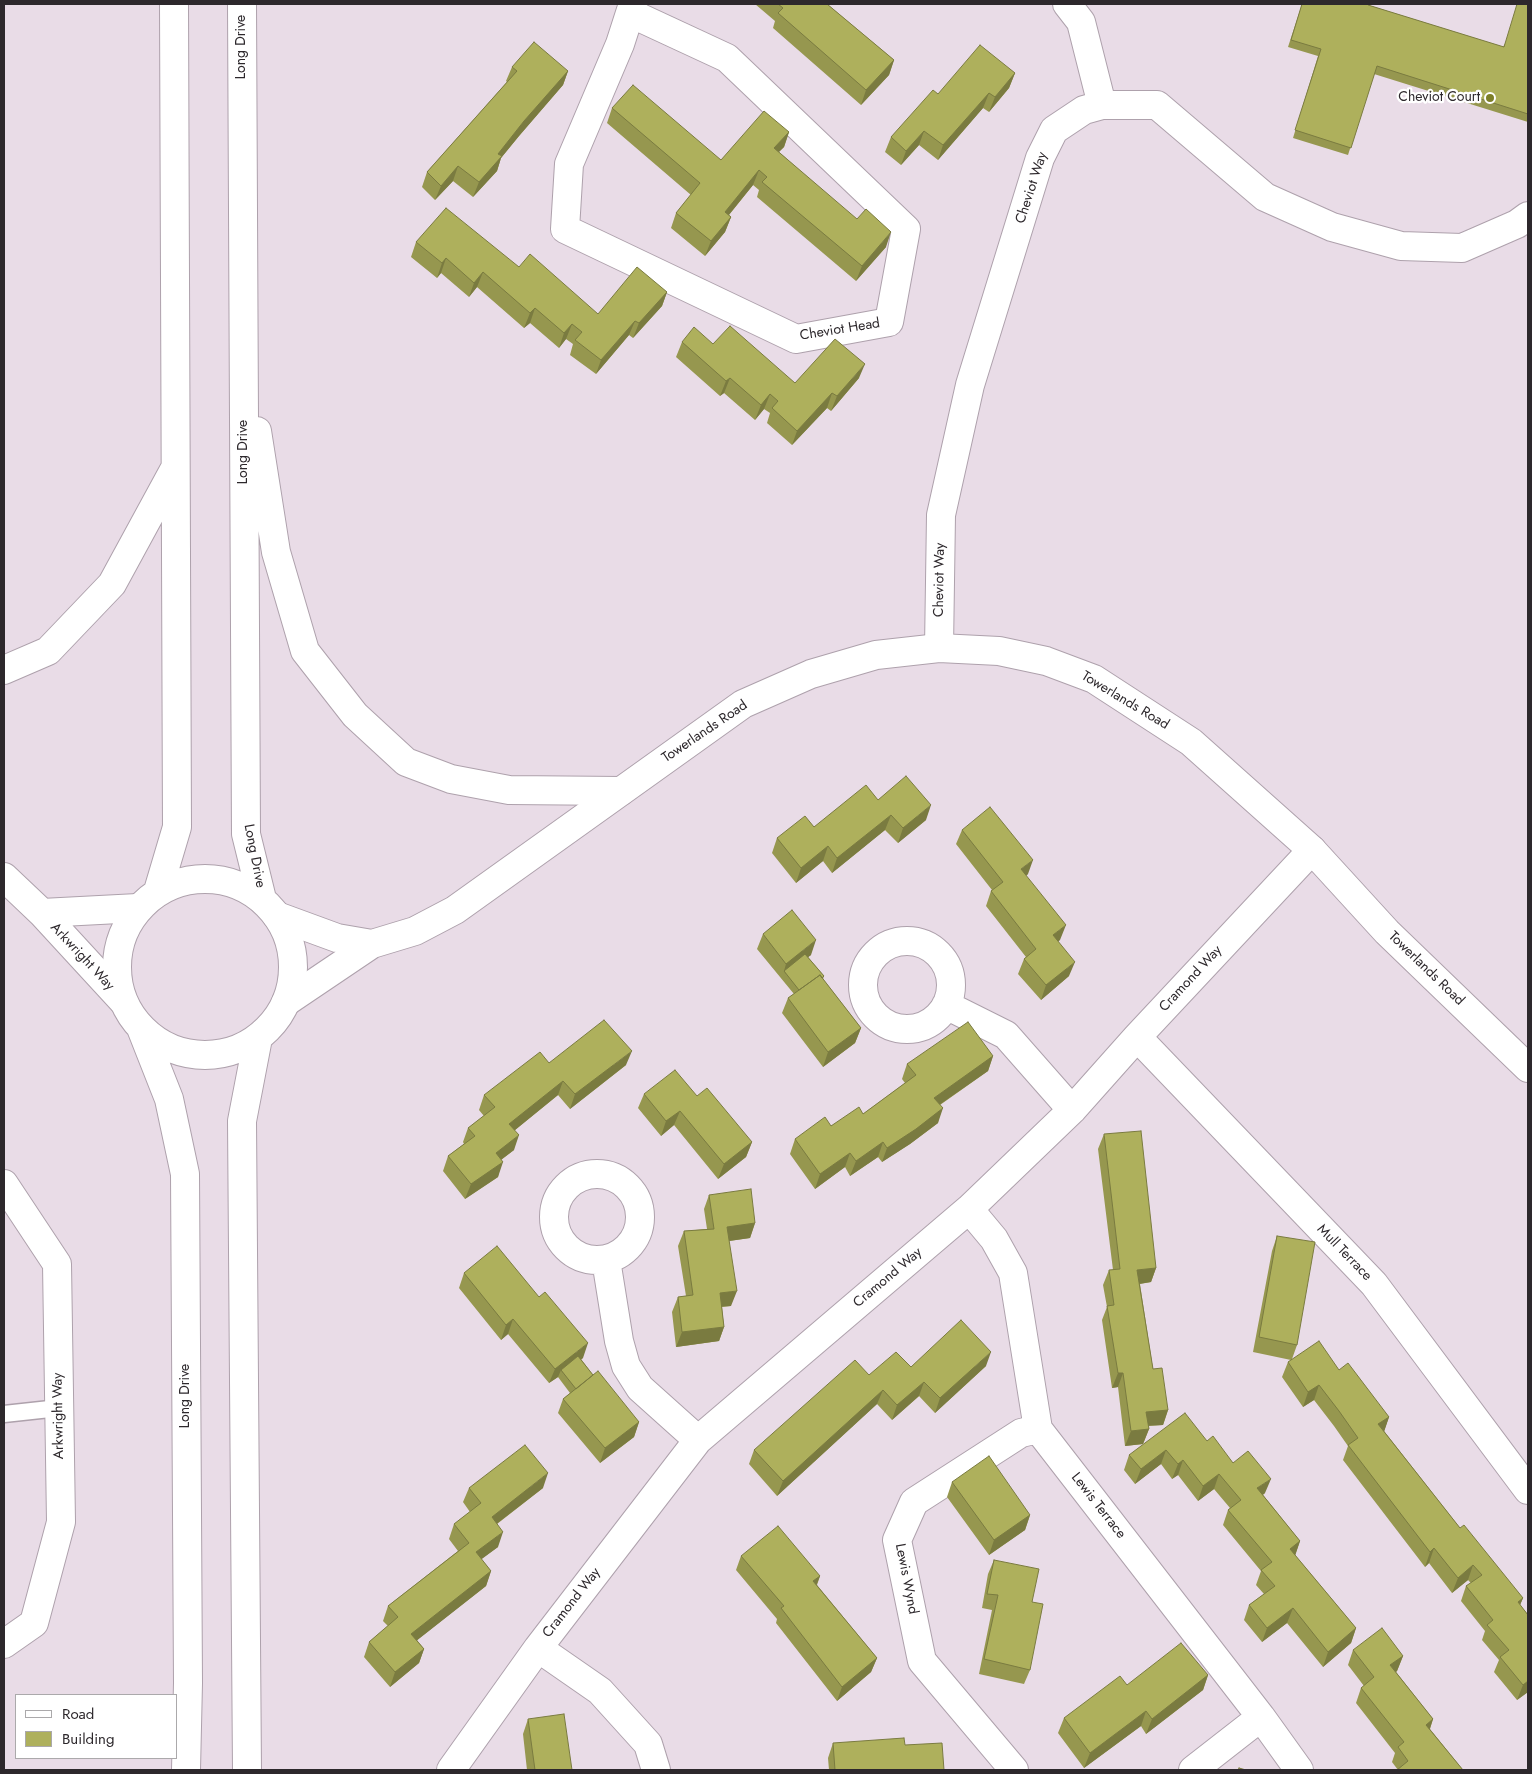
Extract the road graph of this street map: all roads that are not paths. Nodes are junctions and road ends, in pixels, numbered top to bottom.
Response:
1 (174, 4) edge
2 (242, 4) edge
3 (1067, 4) edge
4 (632, 8) edge
5 (1102, 105) junction
6 (1528, 216) edge
7 (243, 341) junction
8 (176, 467) junction
9 (939, 648) junction
10 (4, 670) edge
11 (621, 790) junction
12 (1312, 850) junction
13 (4, 877) edge
14 (148, 900) junction
15 (270, 907) junction
16 (42, 913) junction
17 (372, 944) junction
18 (122, 1001) junction
19 (286, 1002) junction
20 (946, 1005) dead end
21 (141, 1028) junction
22 (1137, 1036) junction
23 (258, 1038) junction
24 (1528, 1068) edge
25 (1072, 1110) junction
26 (4, 1184) edge
27 (969, 1209) junction
28 (606, 1260) dead end
29 (59, 1408) junction
30 (4, 1414) edge
31 (1038, 1429) junction
32 (698, 1440) junction
33 (1528, 1490) edge
34 (4, 1644) edge
35 (538, 1648) junction
36 (1261, 1717) junction
37 (186, 1770) edge
38 (247, 1770) edge
39 (451, 1770) edge
40 (656, 1770) edge
41 (1014, 1770) edge
42 (1193, 1770) edge
43 (1299, 1770) edge

1 - 8 street
2 - 7 street, Long Drive
3 - 5 street
4 - 4 street, Cheviot Head
5 - 6 street, Cheviot Way
5 - 9 street, Cheviot Way
7 - 11 street
7 - 15 street, Long Drive
8 - 10 street
8 - 14 street
9 - 11 street, Towerlands Road
9 - 12 street, Towerlands Road
11 - 17 street, Towerlands Road
12 - 22 street, Cramond Way
12 - 24 street, Towerlands Road
13 - 16 street, Arkwright Way
14 - 15 street
14 - 16 street, Arkwright Way
14 - 18 street
15 - 17 street, Towerlands Road
15 - 19 street
16 - 18 street, Arkwright Way
17 - 19 street, Towerlands Road
18 - 21 street
19 - 23 street
20 - 25 street
21 - 23 street
21 - 37 street, Long Drive
22 - 25 street, Cramond Way
22 - 33 street, Mull Terrace
23 - 38 street
25 - 27 street, Cramond Way
26 - 29 street, Arkwright Way
27 - 31 street, Lewis Terrace
27 - 32 street, Cramond Way
28 - 32 street
29 - 30 lane
29 - 34 street, Arkwright Way
31 - 36 street, Lewis Terrace
31 - 41 street, Lewis Wynd
32 - 35 street, Cramond Way
35 - 39 street, Cramond Way
35 - 40 street
36 - 42 street
36 - 43 street, Lewis Terrace

